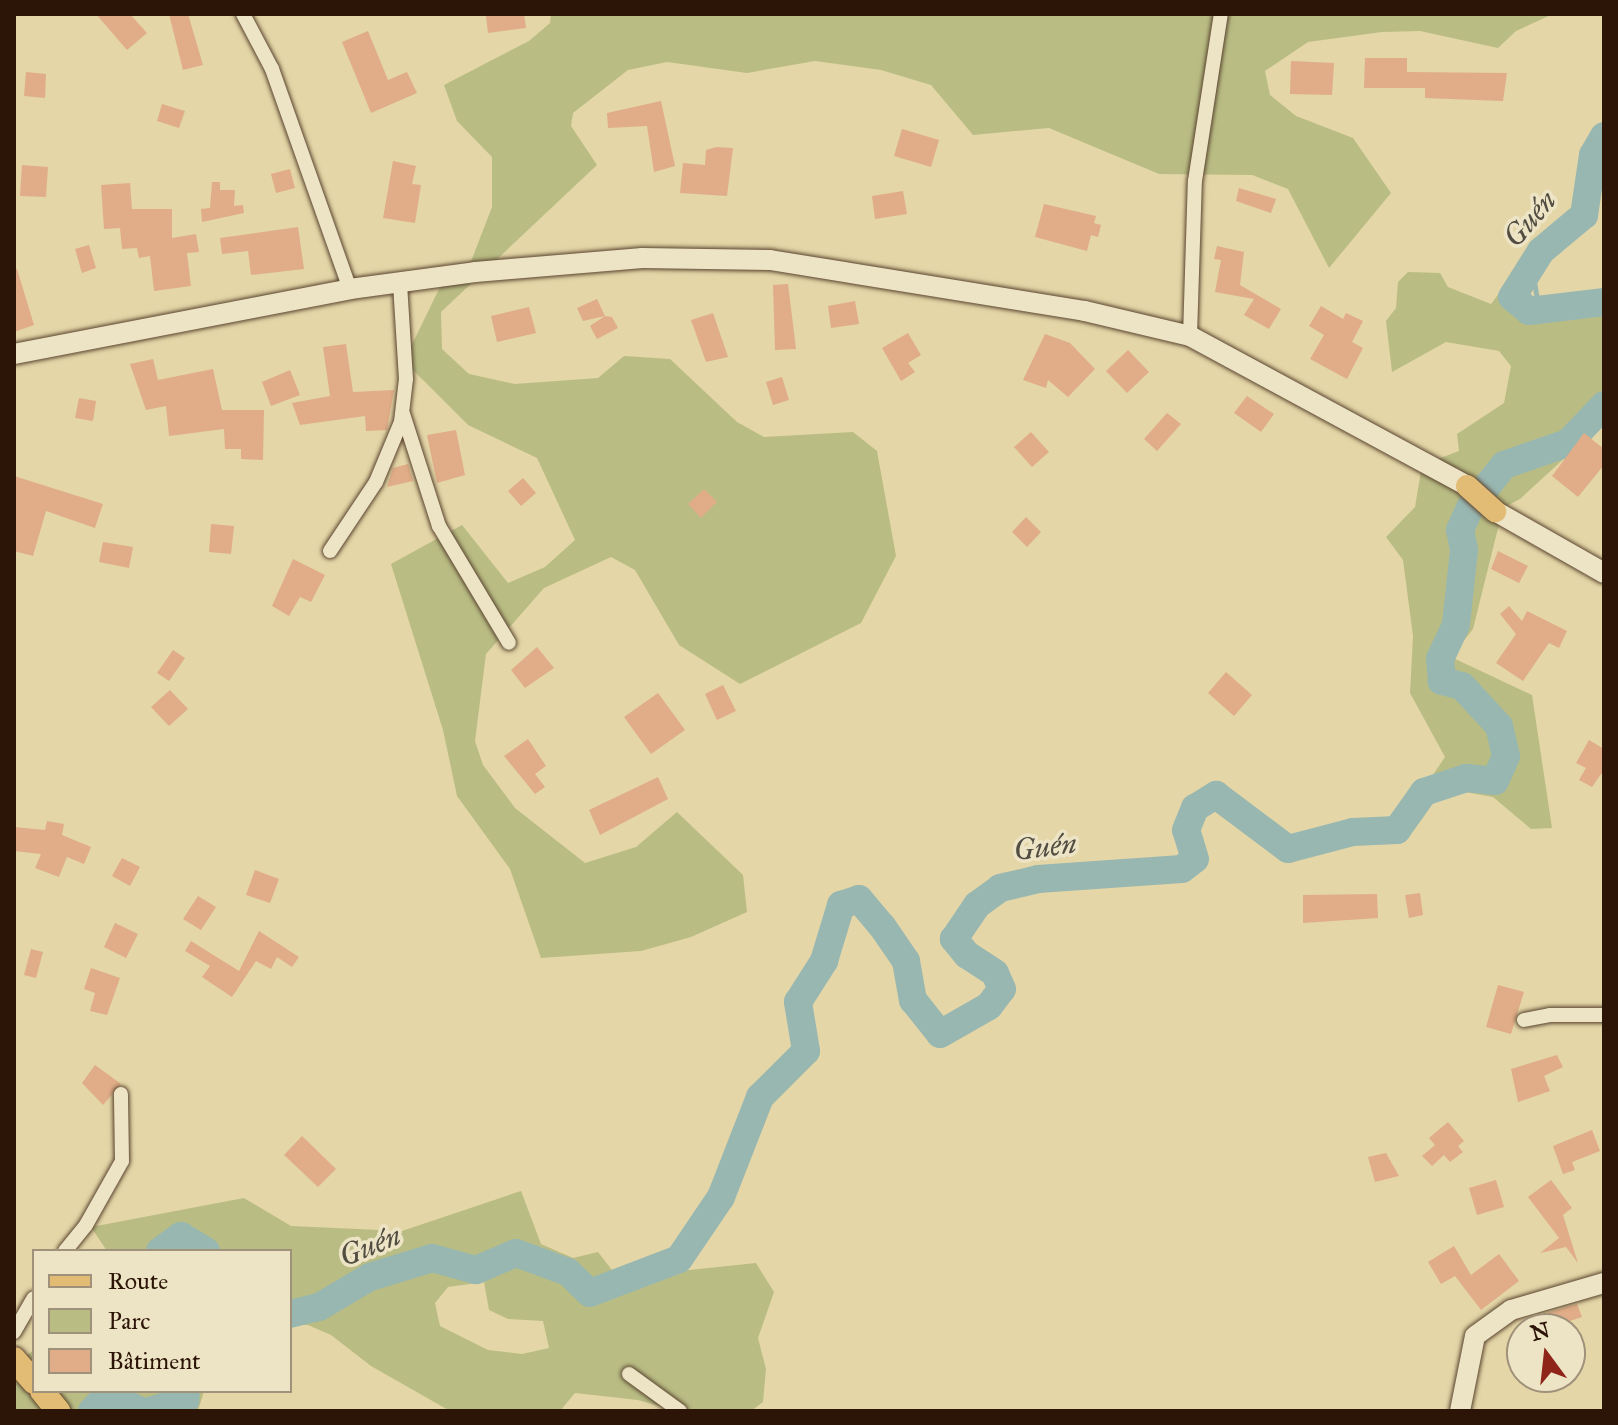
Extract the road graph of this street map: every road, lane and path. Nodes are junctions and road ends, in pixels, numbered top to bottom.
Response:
1 (243, 14) edge
2 (1221, 14) edge
3 (400, 283) junction
4 (350, 289) junction
5 (1190, 336) junction
6 (14, 354) edge
7 (403, 413) junction
8 (1467, 486) joint
9 (1495, 511) joint
10 (330, 551) dead end
11 (1604, 573) edge
12 (509, 643) dead end
13 (1604, 1015) edge
14 (1524, 1020) dead end
15 (121, 1094) dead end
16 (67, 1249) edge
17 (1604, 1283) edge
18 (32, 1301) edge
19 (14, 1332) edge
20 (14, 1359) edge
21 (629, 1374) dead end
22 (32, 1380) edge
23 (680, 1411) edge
24 (1460, 1411) edge

1 - 4 street
2 - 5 street
3 - 4 main road
3 - 5 main road
3 - 7 street
4 - 6 main road
5 - 8 main road
7 - 10 street
7 - 12 street
8 - 9 main road
9 - 11 main road
13 - 14 street
15 - 16 street
17 - 24 main road
18 - 19 street
20 - 22 highway
21 - 23 street

